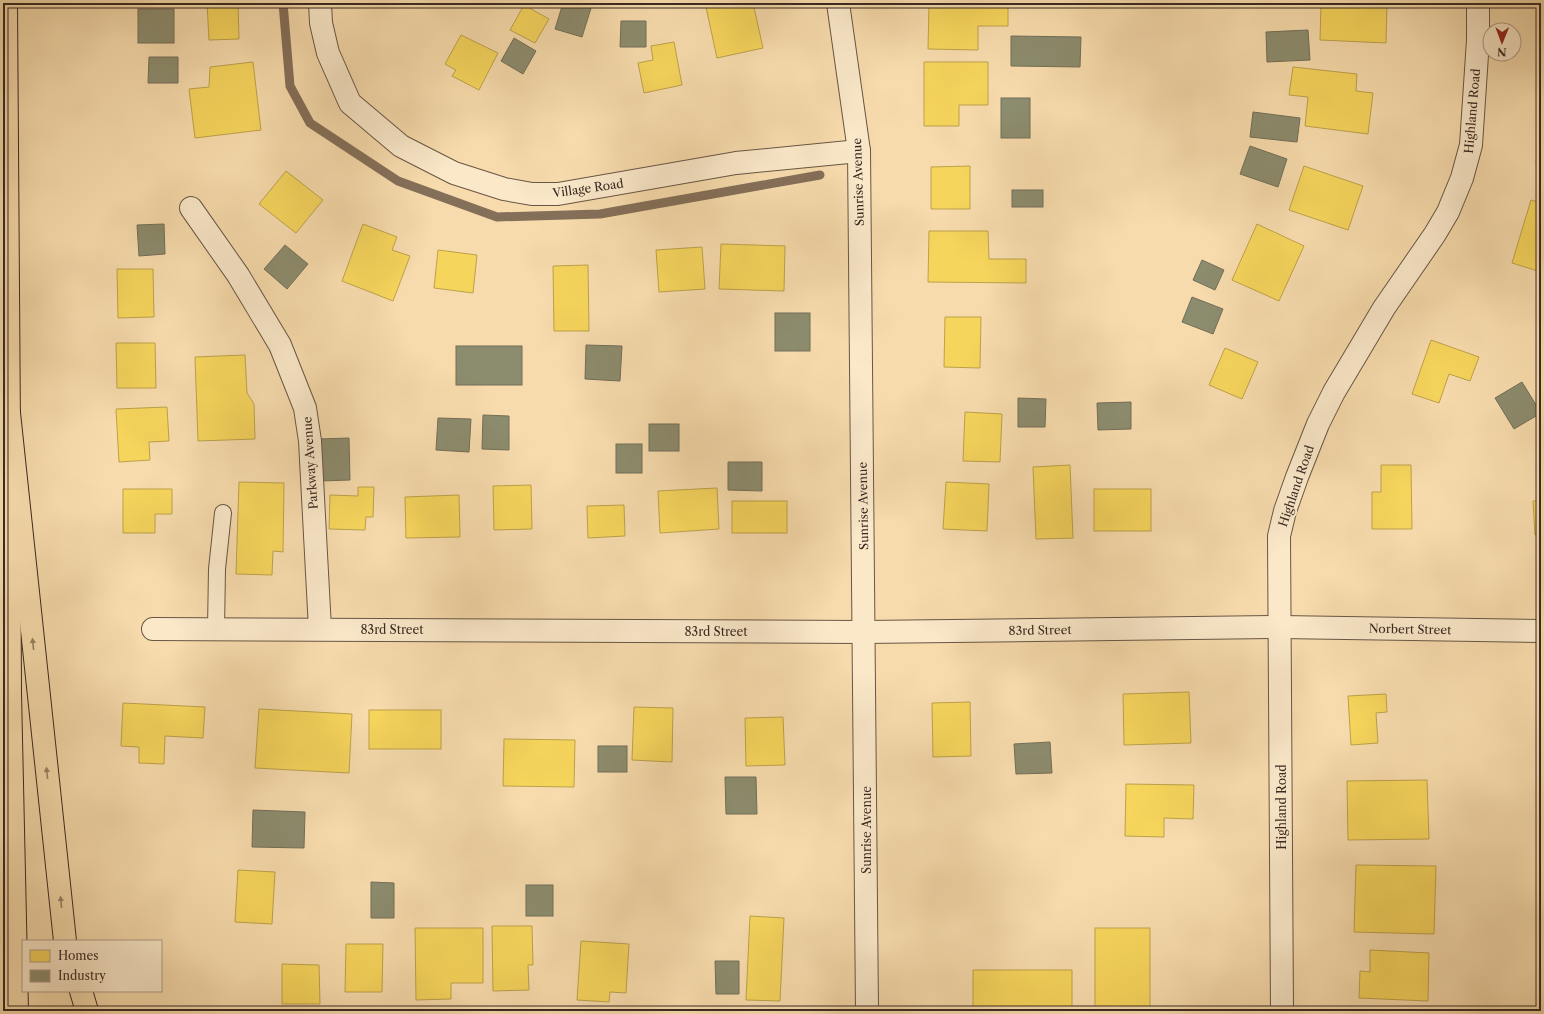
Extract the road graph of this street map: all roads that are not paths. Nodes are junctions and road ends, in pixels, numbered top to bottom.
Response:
1 (6, 3) edge
2 (320, 3) edge
3 (838, 3) edge
4 (1478, 3) edge
5 (859, 151) junction
6 (191, 208) dead end
7 (9, 413) junction
8 (223, 513) dead end
9 (1280, 627) junction
10 (153, 629) dead end
11 (216, 629) junction
12 (320, 629) junction
13 (1541, 631) edge
14 (864, 632) junction
15 (65, 940) edge
16 (81, 992) edge
17 (17, 1011) edge
18 (87, 1011) edge
19 (867, 1011) edge
20 (1282, 1011) edge

1 - 7 main road
2 - 5 street, Village Road
3 - 5 street, Sunrise Avenue
4 - 9 street, Highland Road
5 - 14 street, Sunrise Avenue
6 - 12 street, Parkway Avenue
15 -> 7 main road
7 - 17 main road
8 - 11 lane
9 - 13 street, Norbert Street
9 - 14 street, 83rd Street
9 - 20 street, Highland Road
10 - 11 street, 83rd Street
11 - 12 street, 83rd Street
12 - 14 street, 83rd Street
14 - 19 street, Sunrise Avenue
16 - 18 main road

